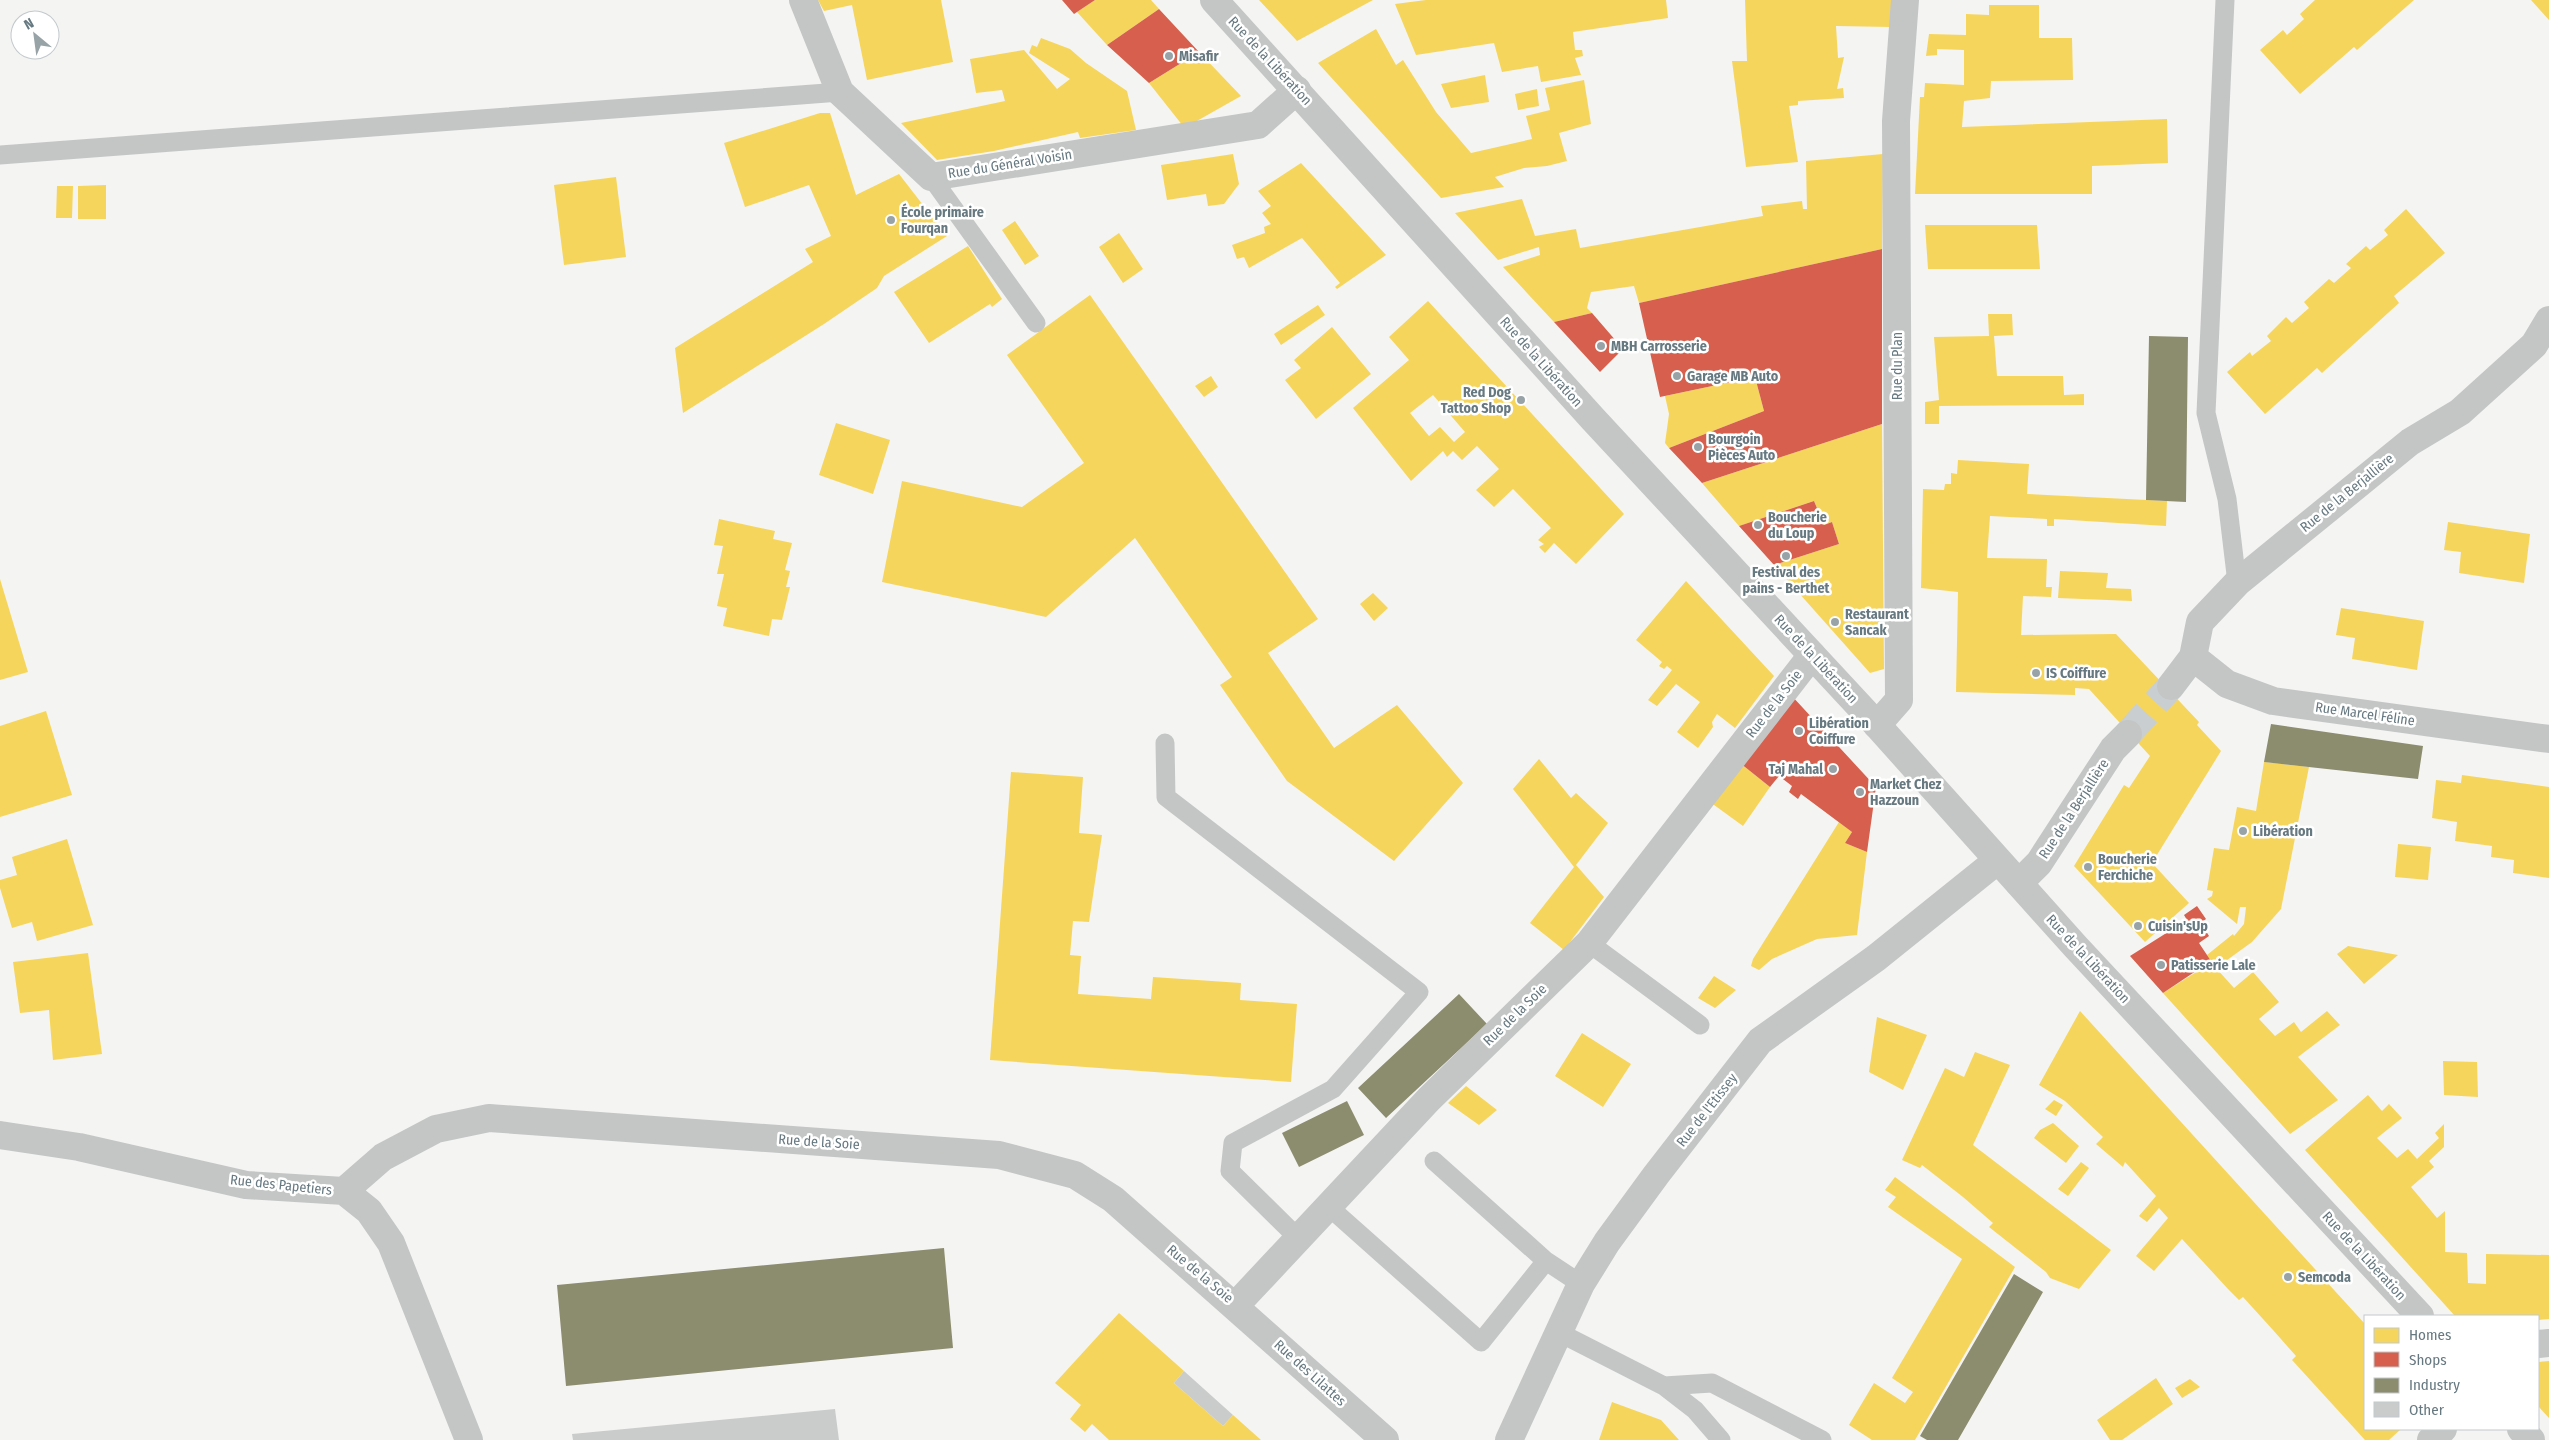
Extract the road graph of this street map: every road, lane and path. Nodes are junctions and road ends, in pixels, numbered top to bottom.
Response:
1 (803, 0) edge
2 (1214, 0) edge
3 (1905, 0) edge
4 (2225, 0) edge
5 (1297, 90) junction
6 (840, 92) junction
7 (0, 155) edge
8 (931, 177) junction
9 (2549, 320) edge
10 (1036, 323) dead end
11 (2237, 583) junction
12 (1812, 655) junction
13 (2192, 657) junction
14 (2171, 686) tunnel mouth
15 (1877, 725) junction
16 (2128, 734) tunnel mouth
17 (2549, 739) edge
18 (1165, 743) dead end
19 (1998, 860) junction
20 (2019, 883) junction
21 (1589, 943) junction
22 (1700, 1025) dead end
23 (0, 1134) edge
24 (1434, 1161) dead end
25 (344, 1191) junction
26 (1328, 1206) junction
27 (1298, 1238) junction
28 (1546, 1261) junction
29 (1581, 1284) junction
30 (1235, 1306) junction
31 (2419, 1315) edge
32 (1558, 1332) junction
33 (1664, 1386) junction
34 (2442, 1430) edge
35 (2522, 1430) edge
36 (469, 1440) edge
37 (1385, 1440) edge
38 (1509, 1440) edge
39 (1721, 1440) edge
40 (1822, 1440) edge
41 (2430, 1440) edge
42 (2531, 1440) edge

1 - 6 street, Rue du Général Voisin
2 - 5 street, Rue de la Libération
3 - 15 street, Rue du Plan
4 - 11 lane
5 - 8 street, Rue du Général Voisin
5 - 12 street, Rue de la Libération
6 - 7 lane
6 - 8 street, Rue du Général Voisin
8 - 10 lane
9 - 11 street, Rue de la Berjallière
11 - 13 street, Rue de la Berjallière
12 - 15 street, Rue de la Libération
12 - 21 street, Rue de la Soie
13 - 14 street, Rue de la Berjallière
13 - 17 street, Rue Marcel Féline
15 - 19 street, Rue de la Libération
16 - 20 street, Rue de la Berjallière
18 - 27 lane
19 - 20 street, Rue de la Libération
19 - 29 street, Rue de l'Etissey
20 - 31 street, Rue de la Libération
21 - 22 lane
21 - 26 street, Rue de la Soie
23 - 25 street, Rue des Papetiers
24 - 28 lane
25 - 30 street, Rue de la Soie
25 - 36 street, Rue des Papetiers
26 - 27 street, Rue de la Soie
26 - 28 lane
27 - 30 street, Rue de la Soie
28 - 29 lane
29 - 32 street, Rue de l'Etissey
30 - 37 street, Rue des Lilattes
32 - 33 lane
32 - 38 street, Rue de l'Etissey
33 - 39 lane
33 - 40 lane
34 - 41 street
35 - 42 street

